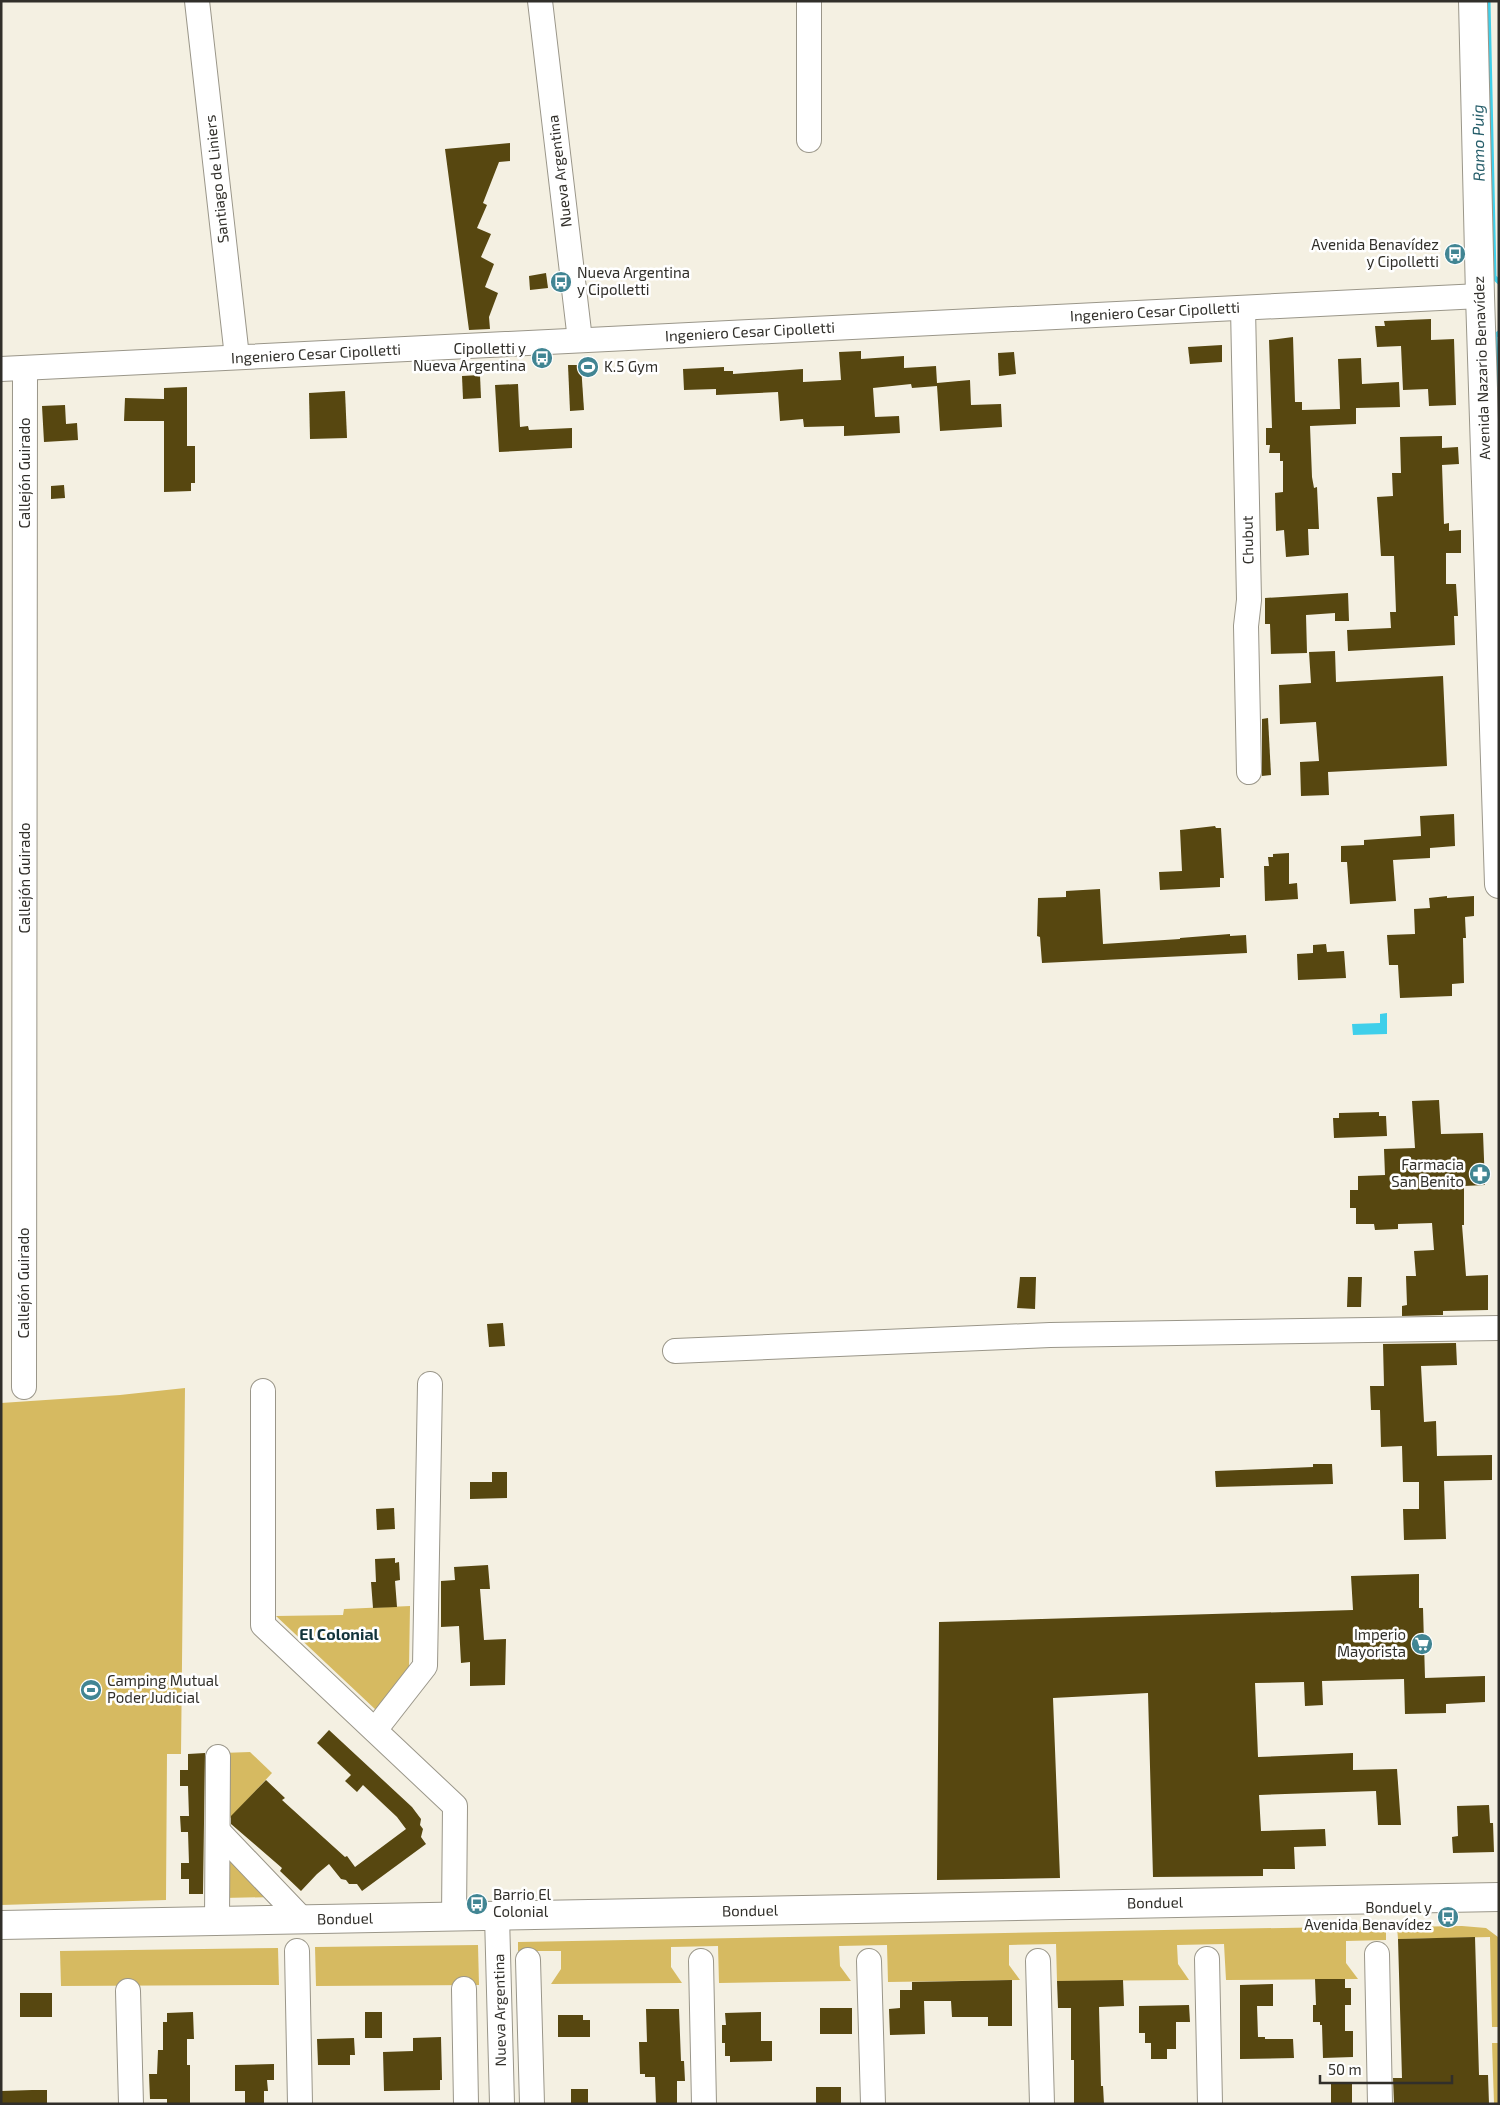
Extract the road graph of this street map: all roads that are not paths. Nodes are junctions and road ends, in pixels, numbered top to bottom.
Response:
1 (197, 1) edge
2 (540, 1) edge
3 (809, 1) edge
4 (1473, 1) edge
5 (809, 140) dead end
6 (1489, 298) edge
7 (1243, 308) junction
8 (580, 340) junction
9 (237, 358) junction
10 (25, 368) junction
11 (1, 369) edge
12 (1249, 772) dead end
13 (1499, 884) edge
14 (1499, 1328) edge
15 (675, 1351) dead end
16 (430, 1384) dead end
17 (24, 1387) dead end
18 (263, 1392) dead end
19 (375, 1730) junction
20 (218, 1756) dead end
21 (218, 1830) junction
22 (1499, 1897) edge
23 (454, 1916) junction
24 (497, 1916) junction
25 (303, 1920) junction
26 (218, 1921) junction
27 (1, 1925) edge
28 (297, 1951) dead end
29 (1376, 1954) dead end
30 (1207, 1959) dead end
31 (528, 1960) dead end
32 (700, 1961) dead end
33 (1038, 1961) dead end
34 (869, 1962) dead end
35 (464, 1989) dead end
36 (128, 1991) dead end
37 (131, 2104) edge
38 (300, 2104) edge
39 (466, 2104) edge
40 (502, 2104) edge
41 (532, 2104) edge
42 (704, 2104) edge
43 (873, 2104) edge
44 (1042, 2104) edge
45 (1210, 2104) edge
46 (1380, 2104) edge

1 - 9 street, Santiago de Liniers
2 - 8 street, Nueva Argentina
3 - 5 street
4 - 6 main road, Avenida Nazario Benavídez
6 - 7 street, Ingeniero Cesar Cipolletti
6 - 13 main road, Avenida Nazario Benavídez
7 - 8 street, Ingeniero Cesar Cipolletti
7 - 12 street, Chubut
8 - 9 street, Ingeniero Cesar Cipolletti
9 - 10 street, Ingeniero Cesar Cipolletti
10 - 11 street, Ingeniero Cesar Cipolletti
10 - 17 street, Callejón Guirado
14 - 15 street
16 - 19 street
18 - 19 street
19 - 23 street
20 - 21 street
21 - 25 street
21 - 26 street
22 - 24 main road, Bonduel
23 - 24 main road, Bonduel
23 - 25 main road, Bonduel
24 - 40 street, Nueva Argentina
25 - 26 main road, Bonduel
26 - 27 main road, Bonduel
28 - 38 street
29 - 46 street
30 - 45 street
31 - 41 street
32 - 42 street
33 - 44 street
34 - 43 street
35 - 39 street
36 - 37 street

